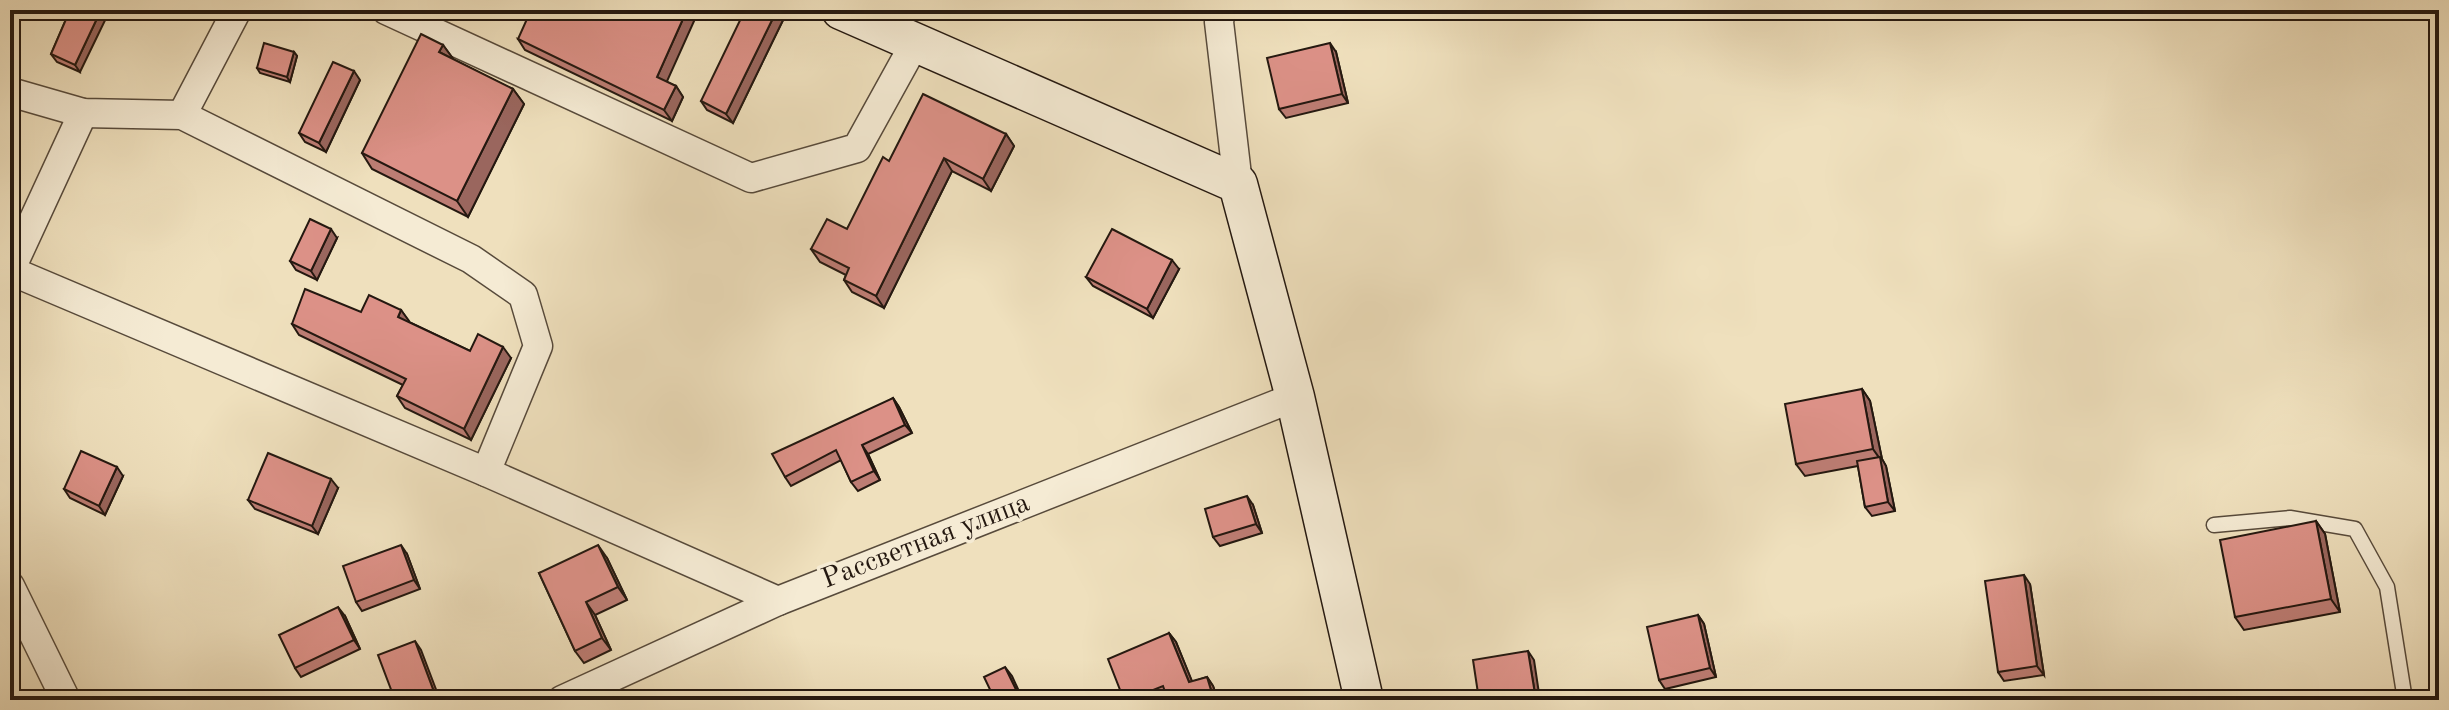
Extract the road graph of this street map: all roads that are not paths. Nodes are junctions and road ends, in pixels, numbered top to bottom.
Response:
1 (237, 10) edge
2 (386, 10) edge
3 (841, 10) edge
4 (1221, 10) edge
5 (915, 43) junction
6 (10, 92) edge
7 (83, 113) junction
8 (182, 115) junction
9 (1238, 184) junction
10 (11, 271) edge
11 (1295, 397) junction
12 (486, 472) junction
13 (2214, 525) dead end
14 (10, 586) edge
15 (778, 601) junction
16 (66, 700) edge
17 (562, 700) edge
18 (1364, 700) edge
19 (2405, 700) edge

1 - 8 street
2 - 5 street
3 - 5 street
4 - 9 street
5 - 9 street
6 - 7 street
7 - 8 street
7 - 10 street
8 - 12 street
9 - 11 street
10 - 12 street
11 - 15 street, Рассветная улица
11 - 18 street
12 - 15 street
13 - 19 lane
14 - 16 street
15 - 17 street, Рассветная улица

